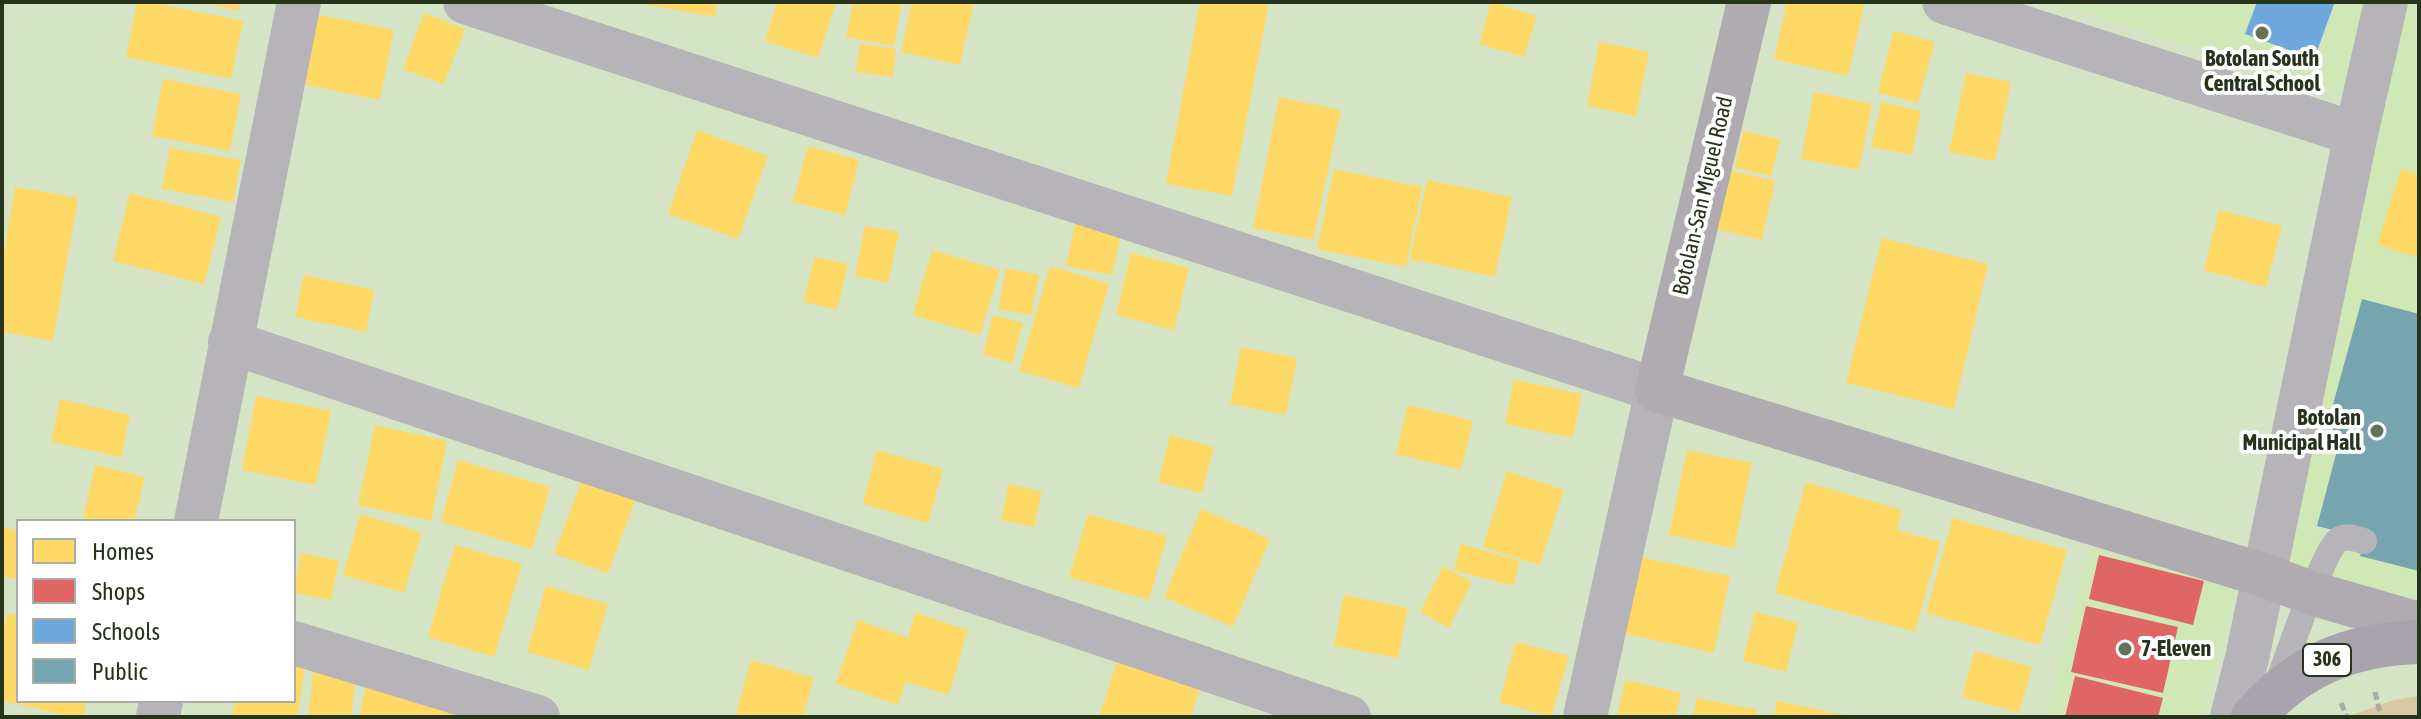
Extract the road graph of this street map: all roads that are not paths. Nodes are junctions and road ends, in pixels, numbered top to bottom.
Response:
1 (299, 2) edge
2 (465, 2) edge
3 (1749, 2) edge
4 (1944, 2) edge
5 (2386, 2) edge
6 (2356, 134) junction
7 (230, 342) junction
8 (1657, 390) junction
9 (196, 519) edge
10 (2364, 541) dead end
11 (2263, 575) junction
12 (2311, 593) junction
13 (2419, 624) edge
14 (2419, 642) edge
15 (296, 644) edge
16 (2264, 706) edge
17 (538, 717) edge
18 (1349, 717) edge
19 (1585, 717) edge
20 (2232, 717) edge

1 - 7 street
2 - 8 street
3 - 8 main road, Botolan-San Miguel Road
4 - 6 street
5 - 6 street
6 - 11 street
7 - 9 street
7 - 18 street
8 - 11 main road
8 - 19 street
10 - 12 lane
11 - 12 main road
11 - 20 street
12 - 13 main road
12 - 16 lane
14 - 16 main road, 306
15 - 17 street

